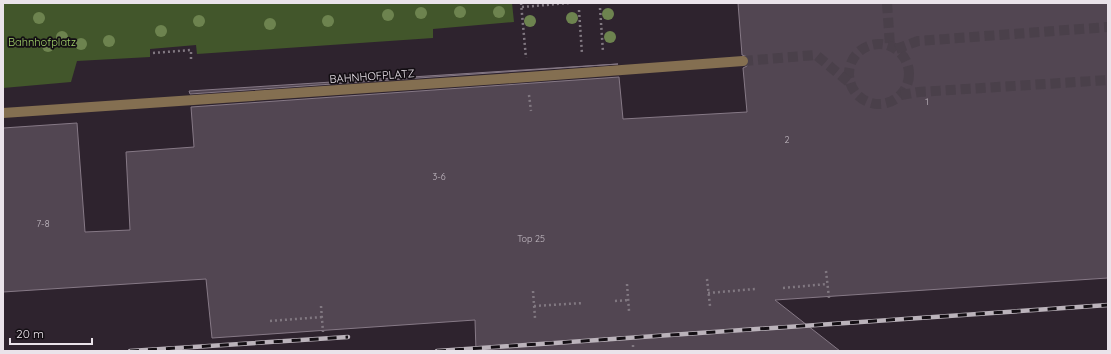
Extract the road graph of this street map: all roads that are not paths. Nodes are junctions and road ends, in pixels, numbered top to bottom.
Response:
1 (742, 61) tunnel mouth
2 (3, 113) edge

1 - 2 lane, BAHNHOFPLATZ

